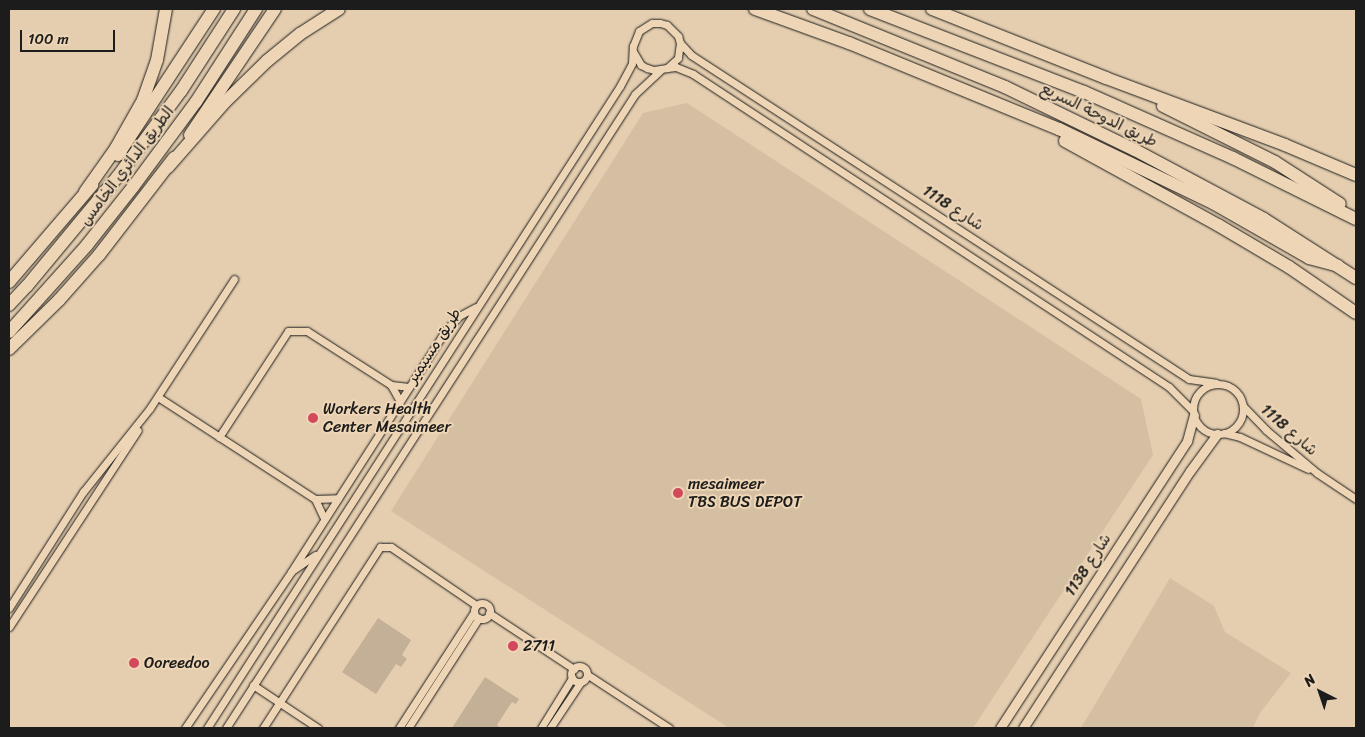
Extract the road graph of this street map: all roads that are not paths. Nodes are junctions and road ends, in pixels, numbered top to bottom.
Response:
1 (165, 9) edge
2 (214, 9) edge
3 (234, 9) edge
4 (256, 9) edge
5 (275, 9) edge
6 (339, 9) edge
7 (755, 9) edge
8 (766, 9) edge
9 (813, 9) edge
10 (870, 9) edge
11 (932, 9) edge
12 (812, 31) junction
13 (680, 43) junction
14 (634, 53) junction
15 (664, 69) junction
16 (1106, 78) junction
17 (1017, 113) junction
18 (168, 167) junction
19 (1356, 175) edge
20 (85, 192) junction
21 (1356, 215) edge
22 (1356, 220) edge
23 (1338, 266) junction
24 (1356, 278) edge
25 (234, 279) dead end
26 (9, 282) edge
27 (9, 305) edge
28 (476, 306) junction
29 (1356, 314) edge
30 (9, 332) edge
31 (9, 349) edge
32 (1216, 383) junction
33 (391, 385) junction
34 (409, 387) junction
35 (158, 397) junction
36 (400, 402) junction
37 (1243, 406) junction
38 (150, 408) junction
39 (1193, 413) junction
40 (1220, 433) junction
41 (219, 437) junction
42 (354, 472) junction
43 (1318, 473) junction
44 (338, 498) junction
45 (315, 499) junction
46 (1356, 499) edge
47 (352, 500) junction
48 (324, 518) junction
49 (318, 554) junction
50 (290, 572) junction
51 (9, 608) edge
52 (476, 612) junction
53 (489, 613) junction
54 (9, 627) edge
55 (574, 669) junction
56 (588, 675) junction
57 (572, 678) junction
58 (580, 683) junction
59 (254, 685) junction
60 (280, 702) junction
61 (186, 728) edge
62 (207, 728) edge
63 (226, 728) edge
64 (263, 728) edge
65 (318, 728) edge
66 (399, 728) edge
67 (408, 728) edge
68 (540, 728) edge
69 (550, 728) edge
70 (669, 728) edge
71 (1000, 728) edge
72 (1023, 728) edge

1 - 20 highway
2 - 20 highway
3 - 27 highway, الطريق الدائري الخامس
4 - 30 highway, الطريق الدائري الخامس
5 - 18 highway
6 - 18 highway
7 - 12 highway
8 - 12 highway
9 - 23 highway, طريق الدوحة السريع
10 - 22 highway, طريق الدوحة السريع
11 - 16 highway
12 - 17 highway
13 - 14 street
13 - 15 street
13 - 32 street, شارع 1118
14 - 15 street
14 - 28 street, طريق مسيمير
15 - 39 street, شارع 1118
15 - 59 street, طريق مسيمير
16 - 19 highway
16 - 21 highway
17 - 23 highway
17 - 29 highway
18 - 31 highway
20 - 26 highway
23 - 24 highway, طريق الدوحة السريع
25 - 35 street
28 - 34 street
28 - 47 street, طريق مسيمير
32 - 37 street
32 - 39 street
33 - 34 street
33 - 36 street
33 - 41 street
34 - 36 street
35 - 38 street
35 - 41 street
36 - 42 street
37 - 40 street
37 - 43 street, شارع 1118
38 - 51 street
38 - 54 street
39 - 40 street
39 - 71 street, شارع 1138
40 - 43 street, شارع 1118
40 - 72 street
41 - 45 street
42 - 44 street
42 - 47 street
43 - 46 street, شارع 1118
44 - 45 street
44 - 48 street
45 - 48 street
47 - 49 street, طريق مسيمير
48 - 50 street
49 - 50 street
49 - 62 street, طريق مسيمير
50 - 61 street
52 - 53 street
52 - 53 street
52 - 60 street
52 - 66 street
52 - 67 street
53 - 55 street
55 - 56 street
55 - 57 street
56 - 58 street
56 - 70 street
57 - 58 street
57 - 68 street
58 - 69 street
59 - 60 street
59 - 63 street, طريق مسيمير
60 - 64 street
60 - 65 street

